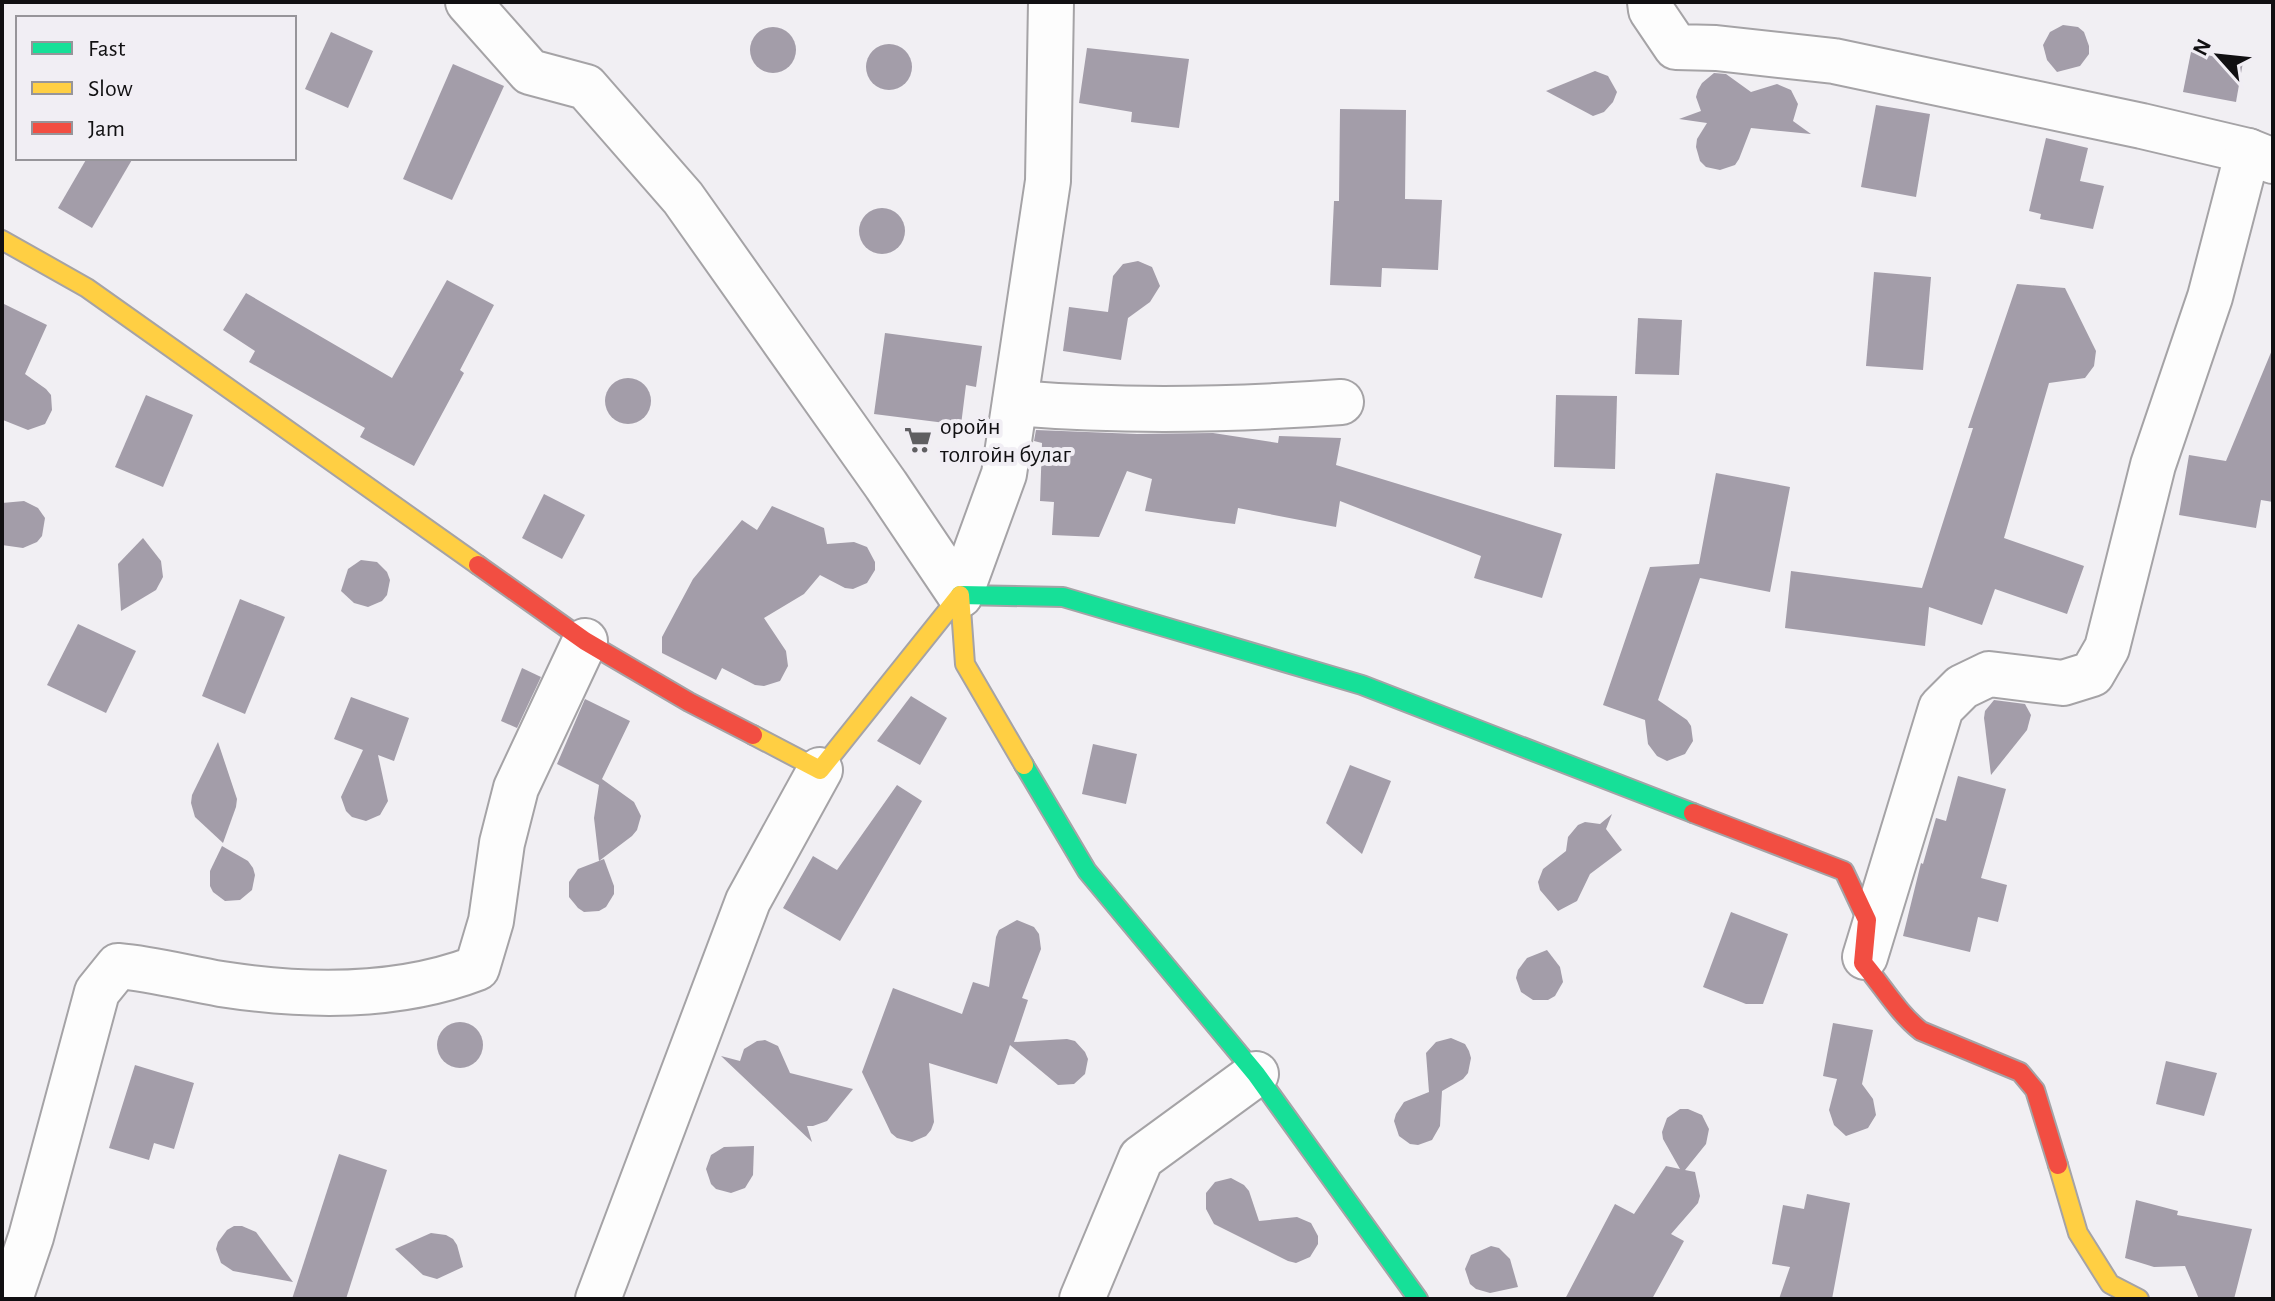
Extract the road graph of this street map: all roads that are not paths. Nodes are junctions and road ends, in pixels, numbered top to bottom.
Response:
1 (468, 2) edge
2 (1051, 2) edge
3 (1650, 2) edge
4 (2260, 156) edge
5 (2, 240) edge
6 (1341, 402) dead end
7 (1015, 403) junction
8 (960, 595) junction
9 (585, 641) junction
10 (820, 770) junction
11 (1863, 963) junction
12 (1256, 1074) junction
13 (1402, 1291) edge
14 (10, 1299) edge
15 (598, 1299) edge
16 (1082, 1299) edge
17 (2139, 1299) edge

1 - 8 street
2 - 7 street
3 - 4 street
4 - 11 street
5 - 9 street
6 - 7 street
7 - 8 street
8 - 10 street
8 - 11 street
8 - 12 street
9 - 10 street
9 - 14 street
10 - 15 street
11 - 17 street
12 - 13 street
12 - 16 street

